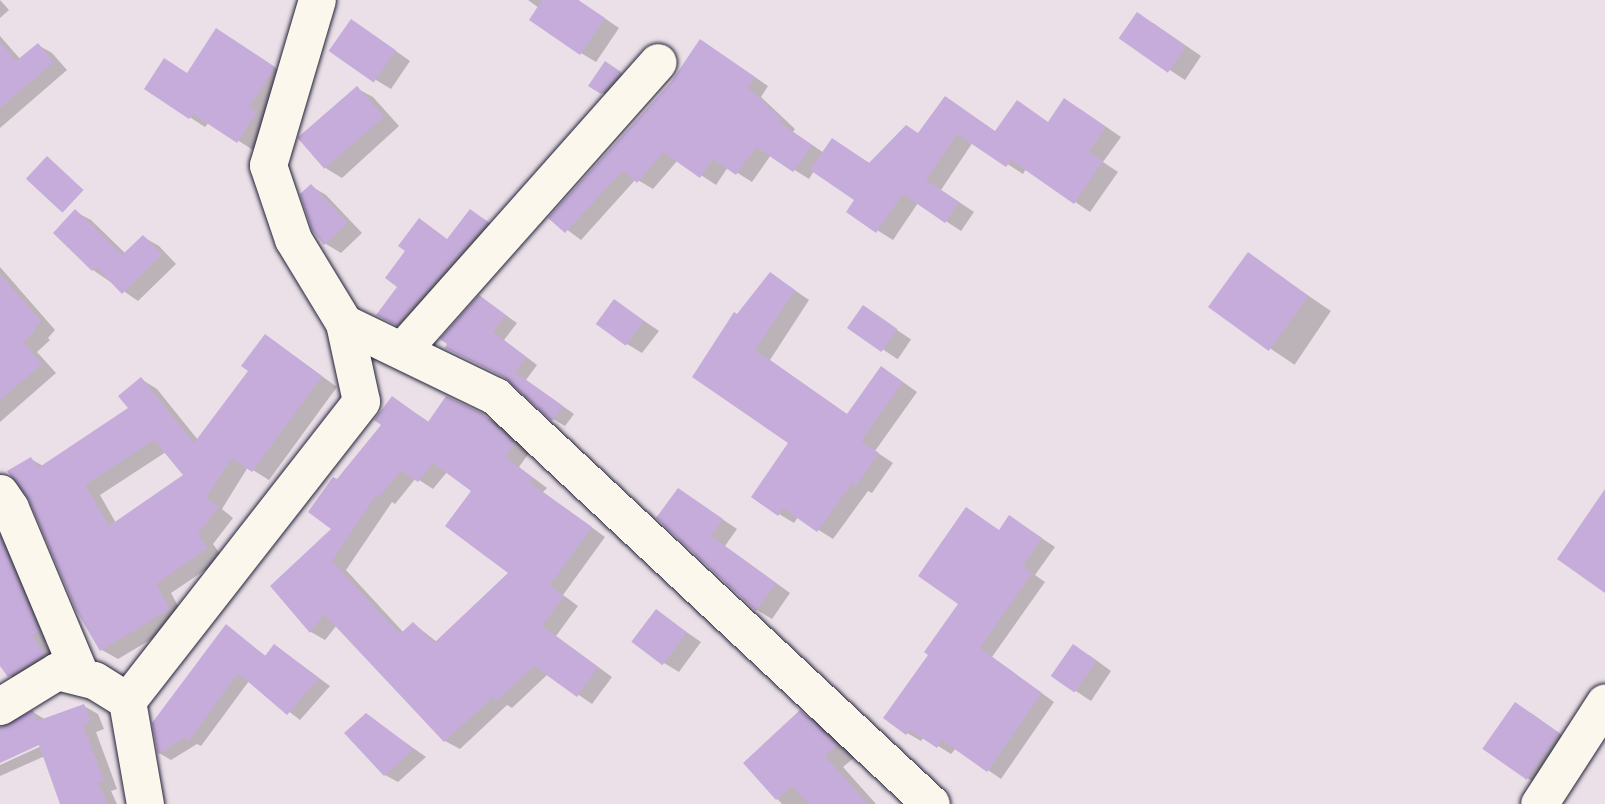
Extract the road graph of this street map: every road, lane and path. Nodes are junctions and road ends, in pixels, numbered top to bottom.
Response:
1 (317, 0) edge
2 (658, 62) dead end
3 (344, 323) junction
4 (402, 350) junction
5 (0, 493) edge
6 (81, 677) junction
7 (127, 701) junction
8 (1605, 702) edge
9 (0, 706) edge
10 (145, 804) edge
11 (931, 804) edge
12 (1539, 804) edge

1 - 3 street
2 - 4 street
3 - 4 street
3 - 7 street
4 - 11 street
5 - 6 street
6 - 7 street
6 - 9 street
7 - 10 street
8 - 12 street

